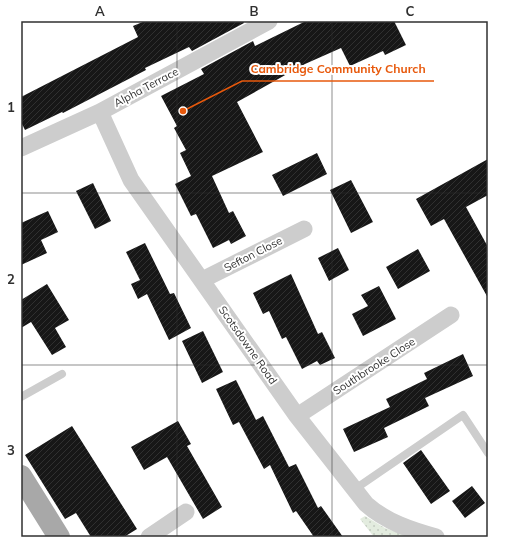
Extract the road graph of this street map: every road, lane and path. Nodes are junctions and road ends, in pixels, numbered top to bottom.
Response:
1 (269, 21) edge
2 (100, 112) junction
3 (21, 148) edge
4 (304, 229) dead end
5 (202, 280) junction
6 (451, 315) dead end
7 (62, 374) dead end
8 (21, 397) edge
9 (298, 416) junction
10 (488, 453) edge
11 (21, 476) edge
12 (355, 489) junction
13 (186, 512) dead end
14 (59, 537) edge
15 (149, 537) edge
16 (436, 537) edge

1 - 2 street, Alpha Terrace
2 - 3 street, Alpha Terrace
2 - 5 street, Scotsdowne Road
4 - 5 street, Sefton Close
5 - 9 street, Scotsdowne Road
6 - 9 street, Southbrooke Close
7 - 8 lane
9 - 12 street, Scotsdowne Road
10 - 12 lane
11 - 14 main road
12 - 16 street, Scotsdowne Road
13 - 15 street

